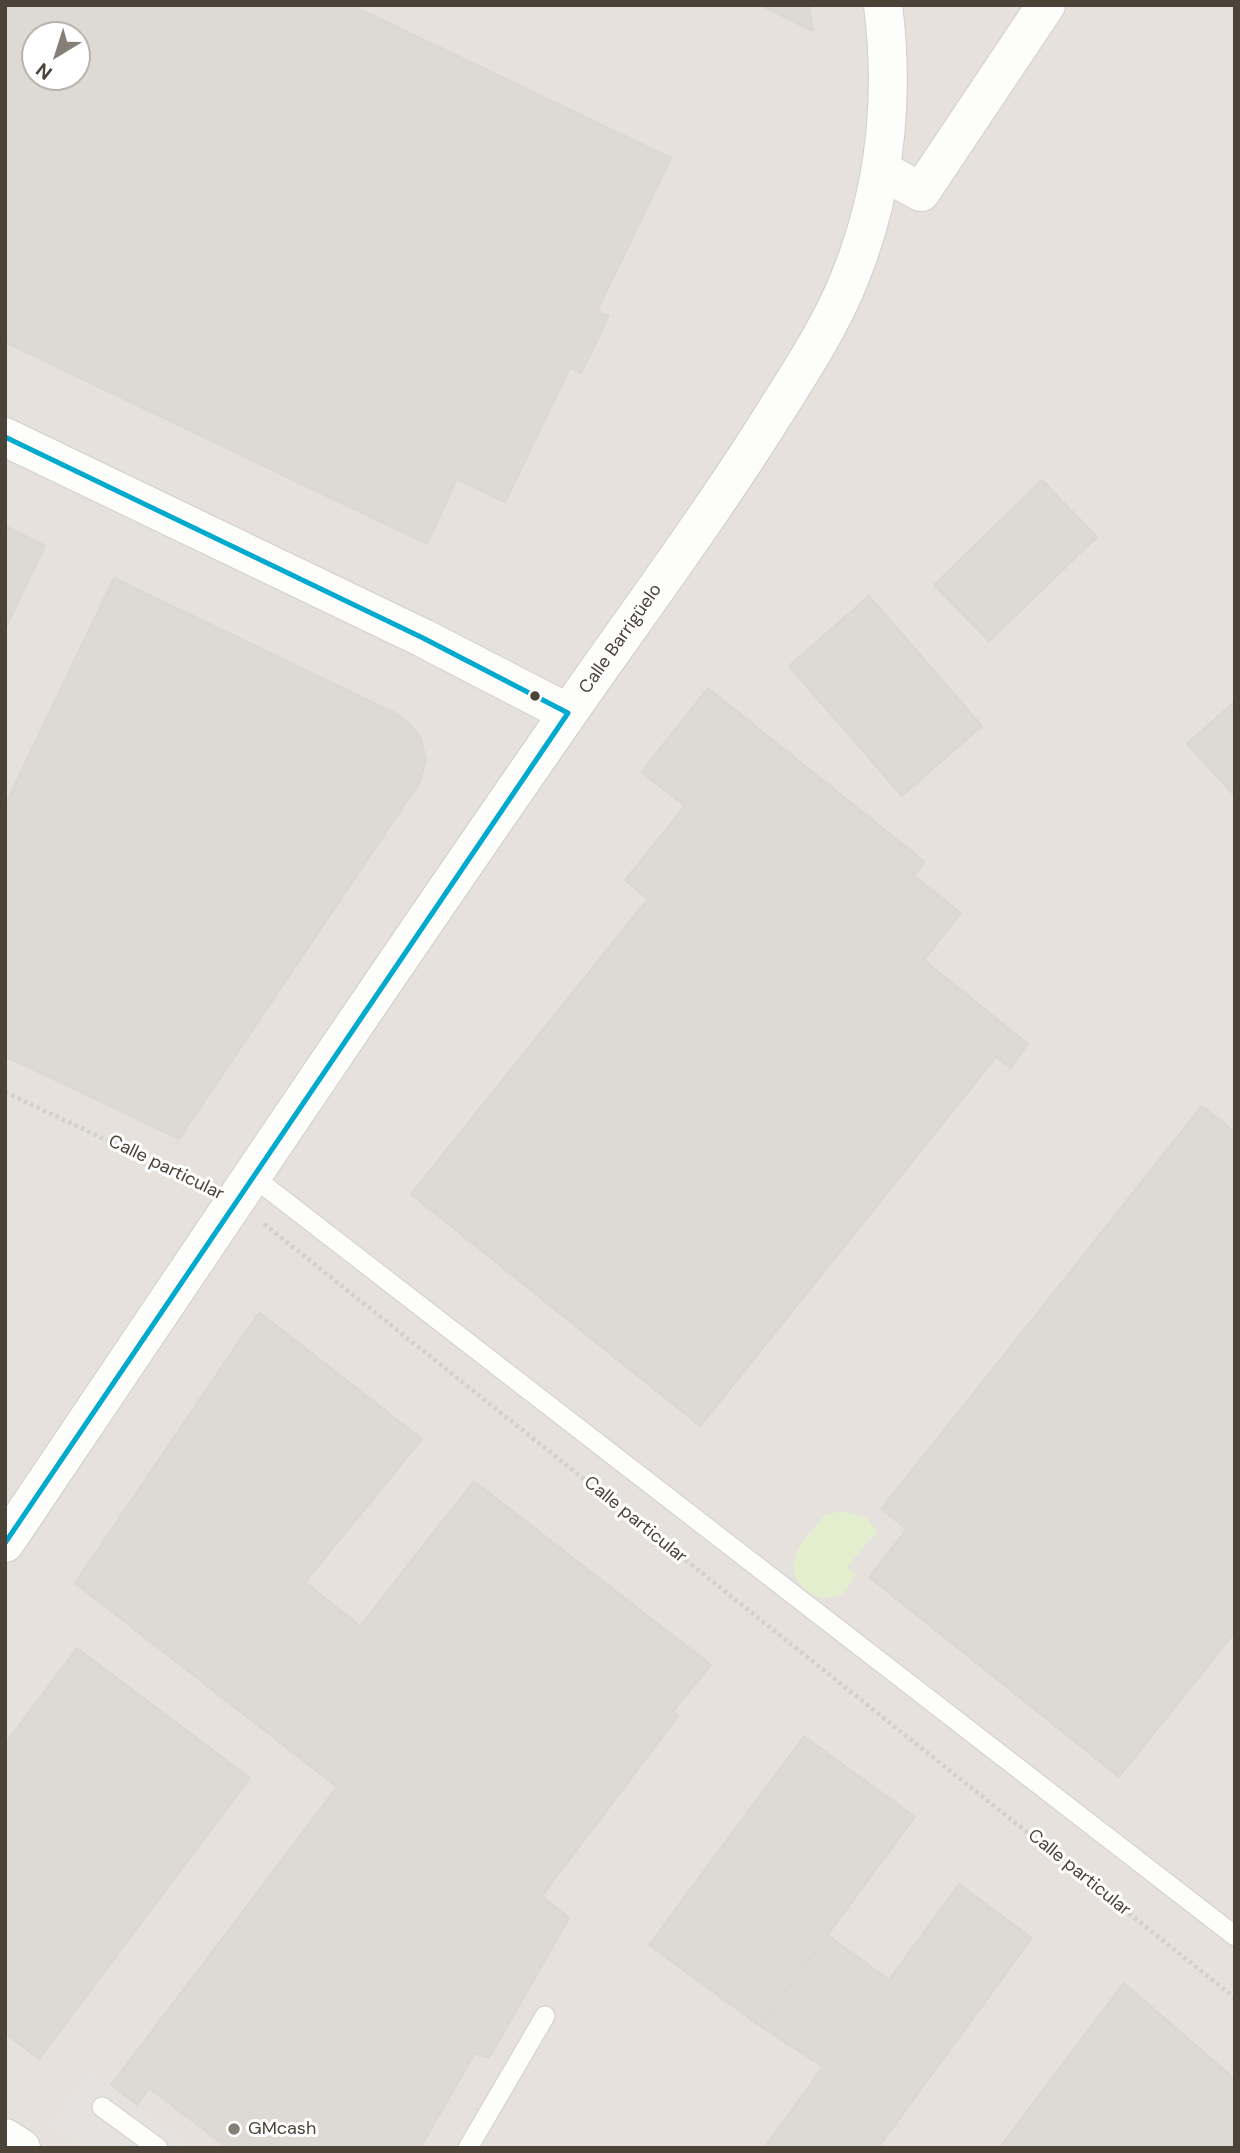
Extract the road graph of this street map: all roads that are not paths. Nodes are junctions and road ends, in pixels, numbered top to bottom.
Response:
1 (1046, 5) edge
2 (885, 21) edge
3 (881, 170) junction
4 (5, 437) edge
5 (568, 713) junction
6 (244, 1189) junction
7 (5, 1543) edge
8 (1235, 1936) edge
9 (545, 2016) dead end
10 (102, 2107) dead end
11 (5, 2138) edge
12 (21, 2148) edge
13 (158, 2148) edge
14 (468, 2148) edge

1 - 3 street
2 - 3 street, Calle Barrigüelo
3 - 5 street, Calle Barrigüelo
4 - 5 street
5 - 6 street, Calle Barrigüelo
6 - 7 street, Calle Barrigüelo
6 - 8 lane
9 - 14 lane
10 - 13 lane
11 - 12 street

